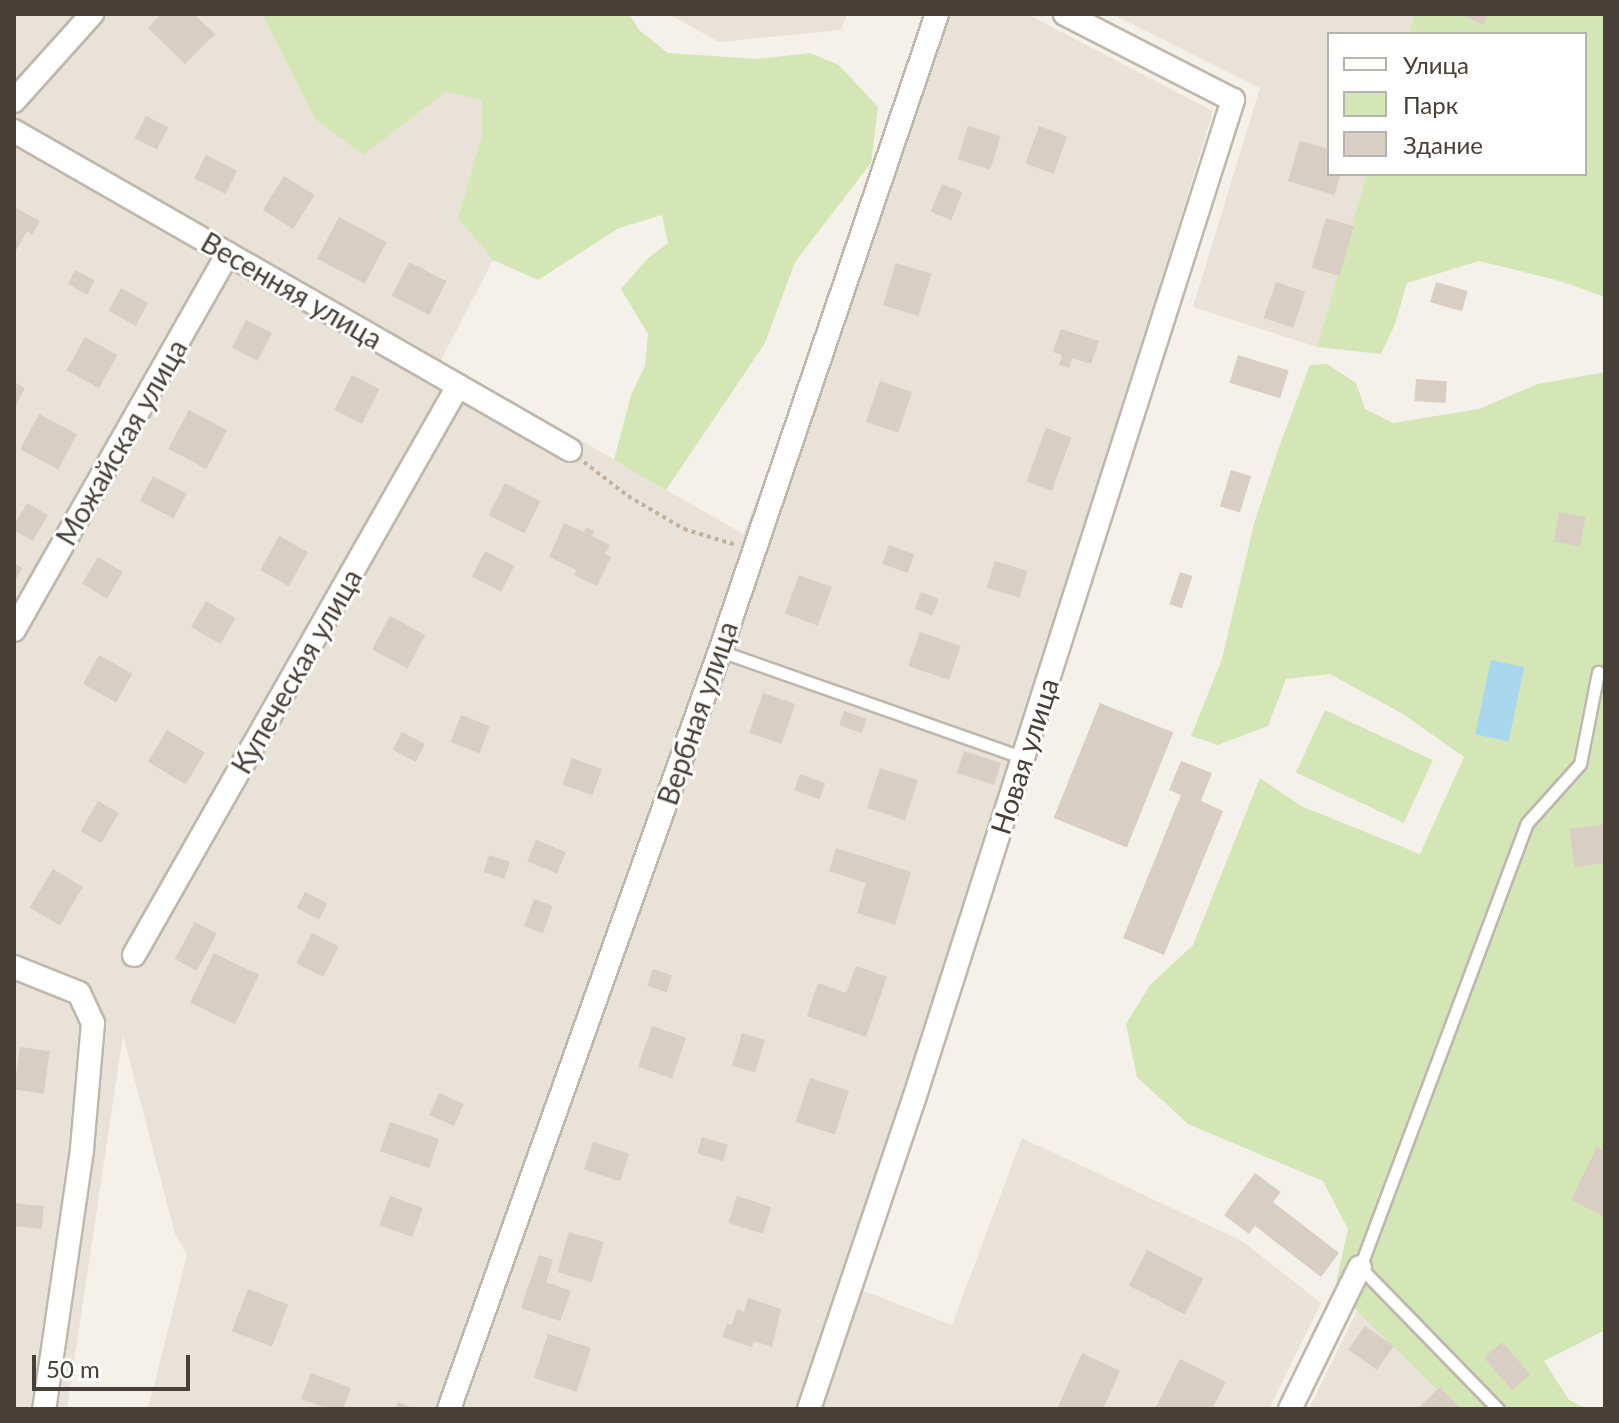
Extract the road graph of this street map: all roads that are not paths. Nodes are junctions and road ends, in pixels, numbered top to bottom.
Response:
1 (92, 14) edge
2 (937, 14) edge
3 (1065, 14) edge
4 (14, 101) edge
5 (14, 131) edge
6 (228, 254) junction
7 (458, 386) junction
8 (570, 450) road end
9 (14, 630) edge
10 (720, 651) junction
11 (1598, 672) dead end
12 (1024, 758) junction
13 (134, 955) dead end
14 (14, 967) edge
15 (1360, 1267) junction
16 (44, 1409) edge
17 (449, 1409) edge
18 (809, 1409) edge
19 (1290, 1409) edge
20 (1498, 1409) edge

1 - 4 street
2 - 10 street, Вербная улица
3 - 12 street, Новая улица
5 - 6 street, Весенняя улица
6 - 7 street, Весенняя улица
6 - 9 street, Можайская улица
7 - 8 street, Весенняя улица
7 - 13 street, Купеческая улица
10 - 12 lane
10 - 17 street, Вербная улица
11 - 15 lane
12 - 18 street, Новая улица
14 - 16 street
15 - 19 street
15 - 20 lane

